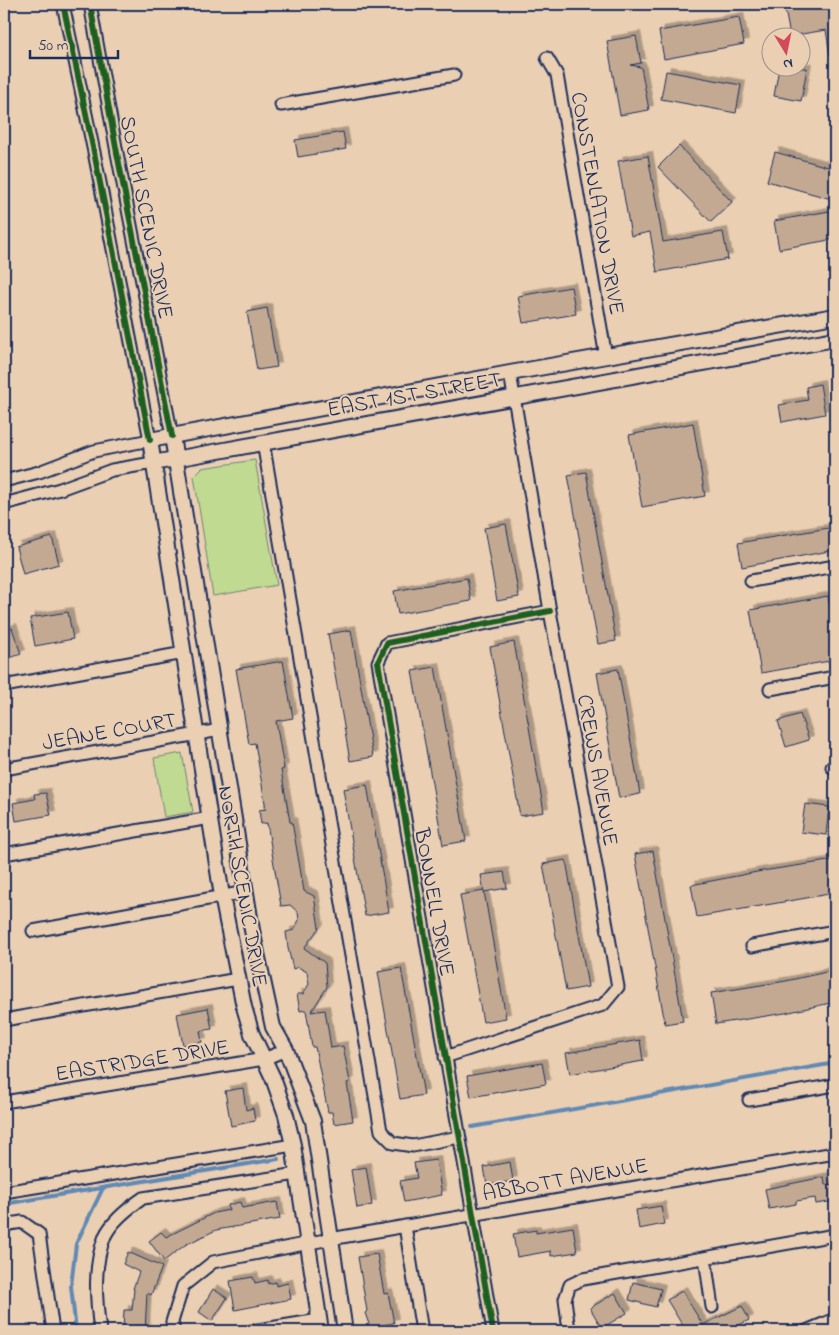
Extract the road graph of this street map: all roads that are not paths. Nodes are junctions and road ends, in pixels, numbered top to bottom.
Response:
1 (63, 4) edge
2 (90, 4) edge
3 (546, 58) dead end
4 (454, 75) dead end
5 (281, 105) dead end
6 (835, 316) edge
7 (835, 339) edge
8 (606, 357) junction
9 (510, 373) junction
10 (515, 396) junction
11 (172, 436) junction
12 (150, 440) junction
13 (263, 442) junction
14 (176, 459) junction
15 (153, 463) junction
16 (4, 481) edge
17 (4, 504) edge
18 (835, 566) edge
19 (751, 581) dead end
20 (550, 611) junction
21 (184, 653) junction
22 (835, 678) edge
23 (4, 686) edge
24 (770, 689) dead end
25 (220, 730) junction
26 (197, 734) junction
27 (4, 769) edge
28 (210, 818) junction
29 (4, 854) edge
30 (246, 892) junction
31 (222, 896) junction
32 (33, 931) dead end
33 (835, 931) edge
34 (752, 946) dead end
35 (238, 979) junction
36 (4, 1020) edge
37 (286, 1050) junction
38 (445, 1057) junction
39 (264, 1059) junction
40 (835, 1085) edge
41 (749, 1100) dead end
42 (4, 1102) edge
43 (459, 1137) junction
44 (293, 1145) junction
45 (835, 1153) edge
46 (297, 1174) junction
47 (4, 1192) edge
48 (472, 1214) junction
49 (4, 1225) edge
50 (405, 1226) junction
51 (835, 1235) edge
52 (330, 1239) junction
53 (308, 1243) junction
54 (705, 1258) junction
55 (712, 1307) dead end
56 (835, 1319) edge
57 (320, 1326) edge
58 (53, 1331) edge
59 (100, 1331) edge
60 (174, 1331) edge
61 (252, 1331) edge
62 (345, 1331) edge
63 (422, 1331) edge
64 (493, 1331) edge
65 (569, 1331) edge
66 (806, 1331) edge

1 - 12 street, SOUTH SCENIC DRIVE
2 - 11 street, SOUTH SCENIC DRIVE
3 - 8 street, CONSTENLATION DRIVE
4 - 5 street
6 - 8 main road, EAST 1ST STREET
7 - 10 main road, EAST 1ST STREET
8 - 9 main road, EAST 1ST STREET
9 - 10 street, CREWS AVENUE
9 - 11 main road, EAST 1ST STREET
10 - 13 main road, EAST 1ST STREET
10 - 20 street, CREWS AVENUE
11 - 12 main road, EAST 1ST STREET
11 - 14 main road, SOUTH SCENIC DRIVE
12 - 15 main road, NORTH SCENIC DRIVE
12 - 16 street, EAST 1ST STREET
13 - 14 main road, EAST 1ST STREET
13 - 43 street
14 - 15 main road, EAST 1ST STREET
14 - 25 main road, NORTH SCENIC DRIVE
15 - 17 street, EAST 1ST STREET
15 - 21 main road, NORTH SCENIC DRIVE
18 - 19 street
20 - 38 street, CREWS AVENUE
20 - 38 street, BONNELL DRIVE
21 - 23 street
21 - 26 main road, NORTH SCENIC DRIVE
22 - 24 street
25 - 26 street, JEANE COURT
25 - 30 main road, NORTH SCENIC DRIVE
26 - 27 street, JEANE COURT
26 - 28 main road, NORTH SCENIC DRIVE
28 - 29 street
28 - 31 main road, NORTH SCENIC DRIVE
30 - 31 street
30 - 37 main road, NORTH SCENIC DRIVE
31 - 32 street
31 - 35 main road, NORTH SCENIC DRIVE
33 - 34 street
35 - 36 street
35 - 39 main road, NORTH SCENIC DRIVE
37 - 39 street, EASTRIDGE DRIVE
37 - 52 main road, NORTH SCENIC DRIVE
38 - 43 street, BONNELL DRIVE
39 - 42 street, EASTRIDGE DRIVE
39 - 44 main road, NORTH SCENIC DRIVE
40 - 41 street
43 - 48 street, BONNELL DRIVE
44 - 46 main road, NORTH SCENIC DRIVE
44 - 47 street
45 - 48 street, ABBOTT AVENUE
46 - 53 main road, NORTH SCENIC DRIVE
46 - 59 street
48 - 50 street, ABBOTT AVENUE
48 - 64 street, BONNELL DRIVE
49 - 58 street
50 - 52 street, ABBOTT AVENUE
50 - 63 street
51 - 54 street
52 - 53 street, ABBOTT AVENUE
52 - 62 main road, NORTH SCENIC DRIVE
53 - 57 main road, NORTH SCENIC DRIVE
53 - 60 street, ABBOTT AVENUE
54 - 55 street
54 - 65 street
56 - 66 street
57 - 61 street

